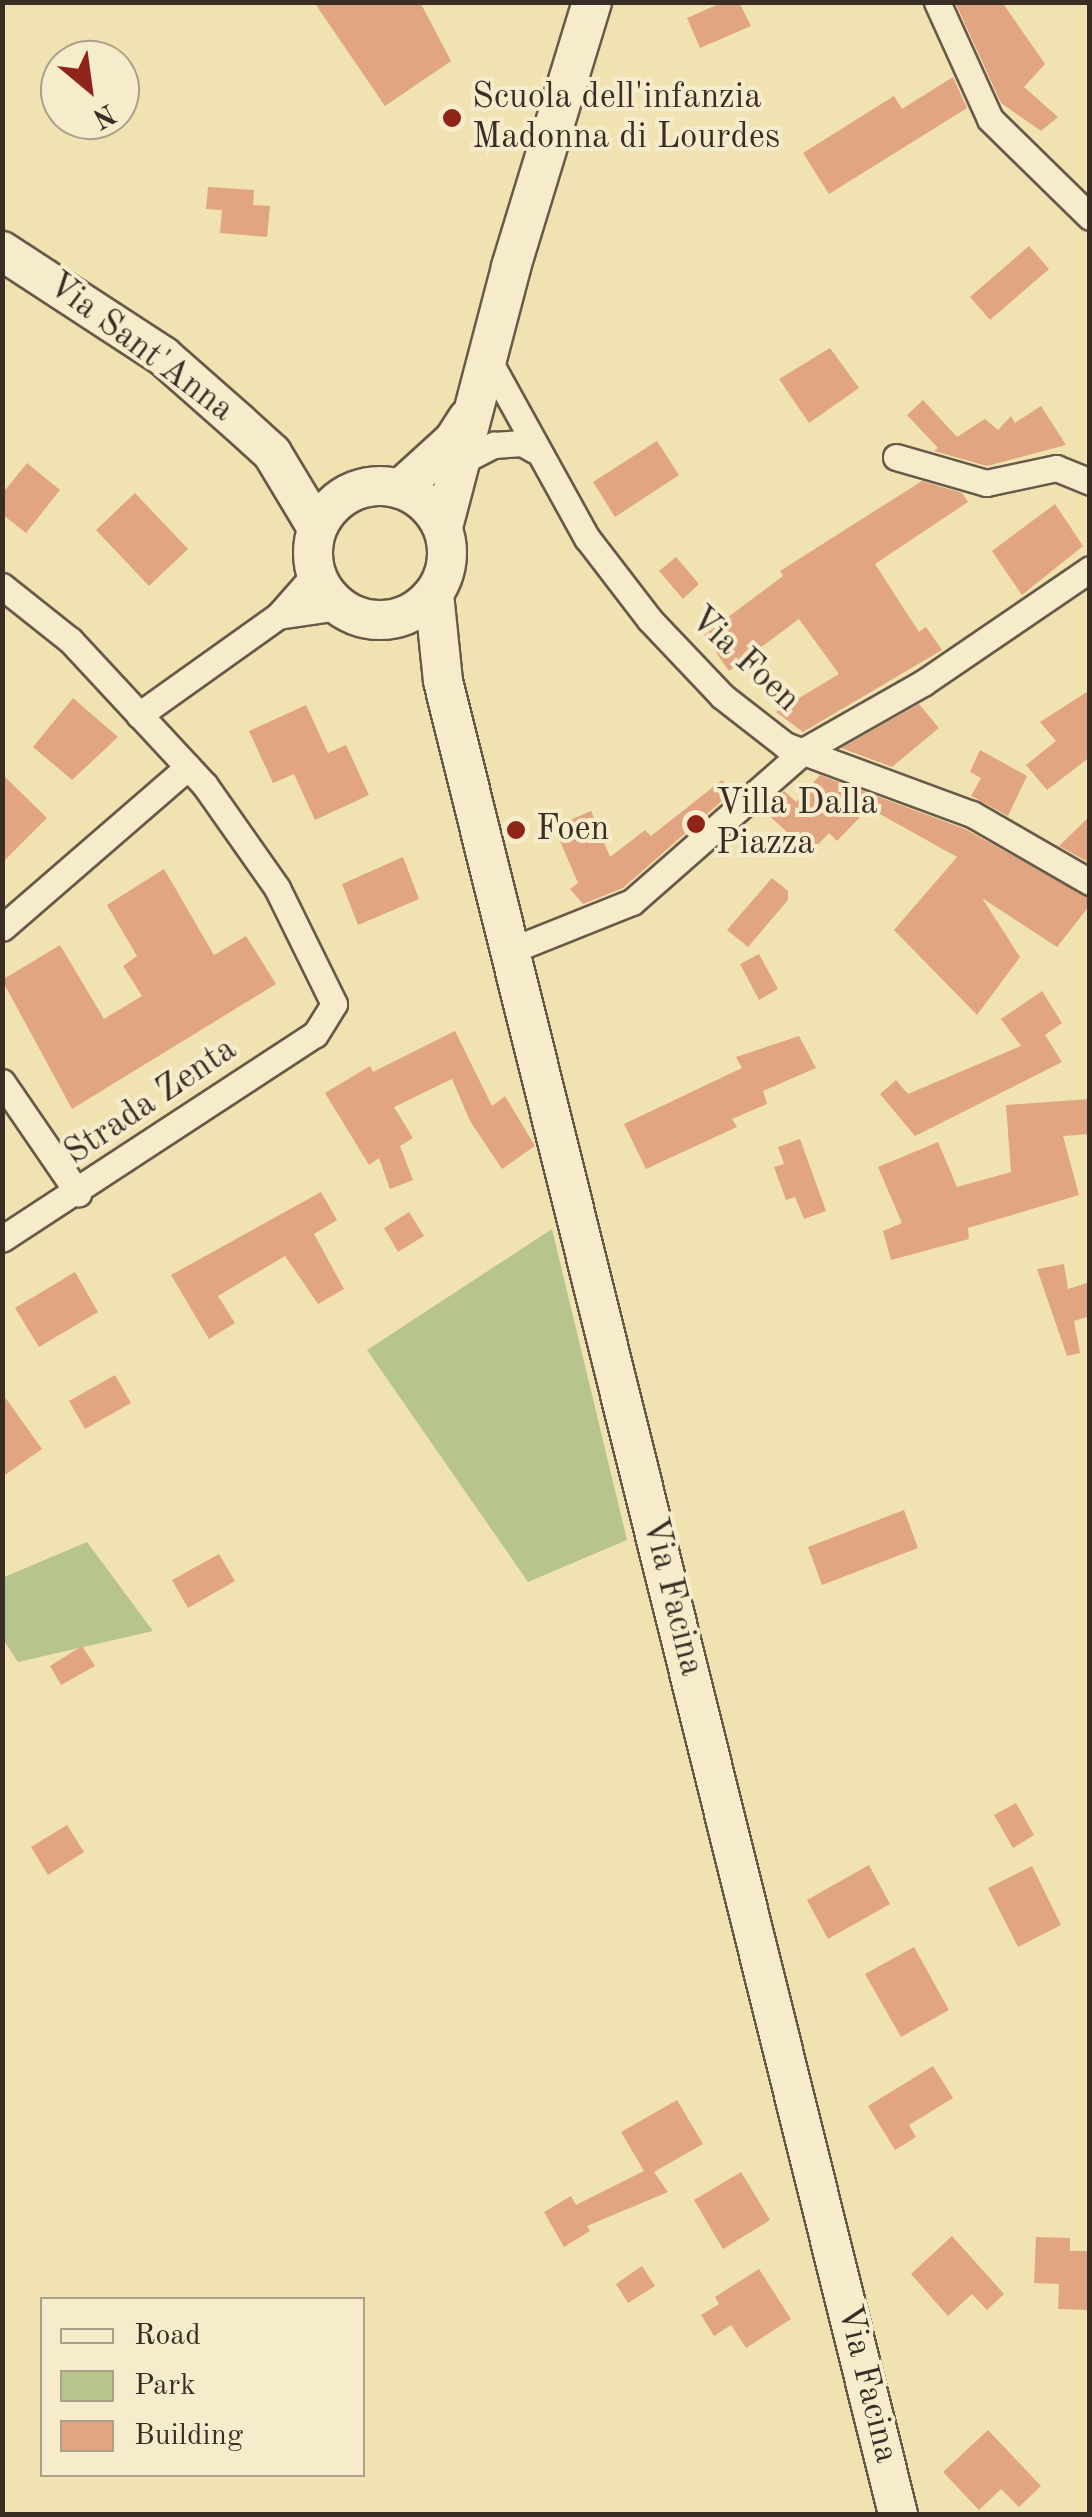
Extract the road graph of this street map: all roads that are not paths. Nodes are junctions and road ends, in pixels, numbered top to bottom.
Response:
1 (592, 2) edge
2 (937, 2) edge
3 (1090, 217) edge
4 (2, 250) edge
5 (484, 376) junction
6 (534, 450) junction
7 (272, 453) junction
8 (896, 458) dead end
9 (462, 461) junction
10 (1090, 482) edge
11 (400, 488) junction
12 (356, 490) junction
13 (443, 527) junction
14 (317, 528) junction
15 (1090, 569) edge
16 (315, 574) junction
17 (2, 586) edge
18 (434, 594) junction
19 (339, 607) junction
20 (278, 616) junction
21 (396, 620) junction
22 (443, 681) junction
23 (139, 714) junction
24 (805, 750) junction
25 (188, 767) junction
26 (1090, 882) edge
27 (2, 928) edge
28 (512, 950) junction
29 (2, 1082) edge
30 (78, 1193) junction
31 (2, 1239) edge
32 (898, 2514) edge

1 - 5 main road
2 - 3 street
4 - 7 main road, Via Sant'Anna
5 - 6 street, Via Foen
5 - 9 main road
5 - 11 main road
6 - 9 street
6 - 24 street, Via Foen
7 - 12 main road, Via Sant'Anna
7 - 14 main road, Via Sant'Anna
8 - 10 street
9 - 13 main road
11 - 12 main road
11 - 13 main road
12 - 14 main road
13 - 18 main road
14 - 16 main road
15 - 24 street
16 - 19 main road
16 - 20 street
17 - 23 street
18 - 21 main road
18 - 22 main road, Via Facina
19 - 20 street
19 - 21 main road
20 - 23 street
21 - 22 main road, Via Facina
22 - 28 main road, Via Facina
23 - 25 street
24 - 26 street, Via Foen
24 - 28 street
25 - 27 street
25 - 30 street, Strada Zenta
28 - 32 main road, Via Facina
29 - 30 street
30 - 31 street, Strada Zenta

